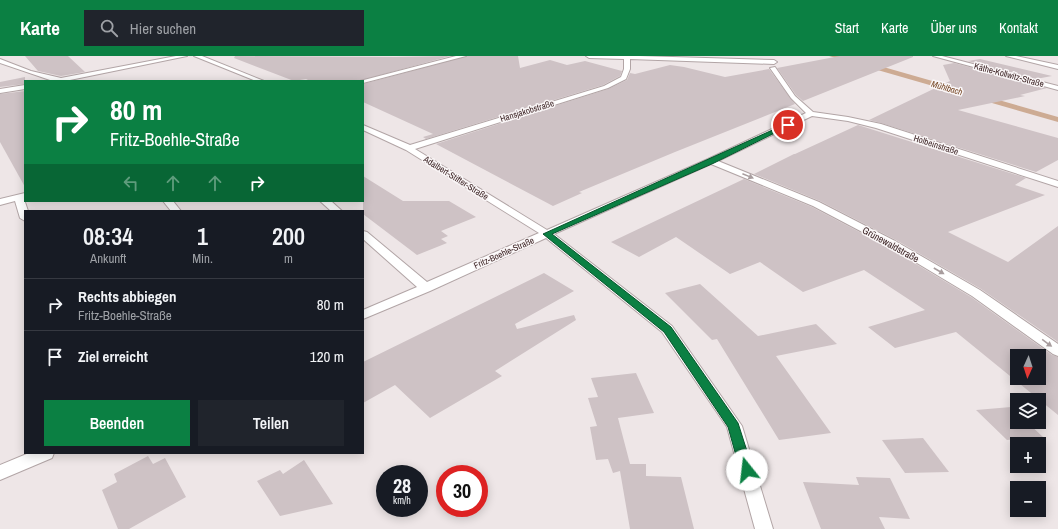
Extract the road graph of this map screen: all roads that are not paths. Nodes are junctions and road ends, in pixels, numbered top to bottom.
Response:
1 (184, 56) edge
2 (197, 56) edge
3 (463, 56) edge
4 (589, 56) edge
5 (936, 56) edge
6 (1009, 56) edge
7 (628, 57) edge
8 (965, 57) dead end
9 (148, 58) dead end
10 (950, 60) junction
11 (0, 61) edge
12 (162, 61) junction
13 (1058, 68) edge
14 (78, 79) edge
15 (55, 80) edge
16 (68, 80) edge
17 (258, 80) edge
18 (364, 81) edge
19 (24, 87) edge
20 (1058, 88) edge
21 (0, 91) edge
22 (811, 114) junction
23 (364, 127) edge
24 (409, 148) junction
25 (712, 161) junction
26 (1058, 184) edge
27 (22, 197) edge
28 (0, 202) edge
29 (169, 202) edge
30 (326, 202) edge
31 (175, 210) edge
32 (336, 210) edge
33 (24, 211) edge
34 (547, 234) junction
35 (364, 235) edge
36 (426, 288) junction
37 (364, 315) edge
38 (1058, 352) edge
39 (44, 454) edge
40 (0, 473) edge
41 (764, 529) edge

1 - 12 street
2 - 17 street
3 - 18 street
4 - 7 street
5 - 10 street, Käthe-Kollwitz-Straße
6 - 13 street
7 - 22 street
7 - 24 street, Hansjakobstraße
8 - 10 street
9 - 12 street
10 - 20 street, Käthe-Kollwitz-Straße
11 - 15 street
12 - 14 street
14 - 16 street
19 - 21 street
22 - 25 street, Fritz-Boehle-Straße
22 - 26 street, Holbeinstraße
23 - 24 street, Adalbert-Stifter-Straße
24 - 34 street, Adalbert-Stifter-Straße
25 - 34 street, Fritz-Boehle-Straße
25 -> 38 street, Grünewaldstraße
27 - 28 street
27 - 33 street
29 - 31 street
30 - 32 street
34 - 36 street, Fritz-Boehle-Straße
34 - 41 street, Adalbert-Stifter-Straße
35 - 36 street
36 - 37 street, Fritz-Boehle-Straße
39 - 40 street

